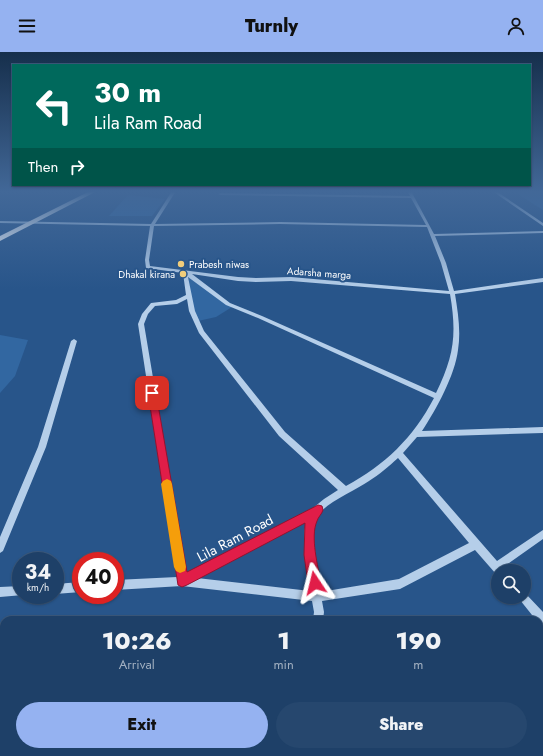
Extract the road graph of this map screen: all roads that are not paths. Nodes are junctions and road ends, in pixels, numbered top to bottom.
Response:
1 (29, 224) edge
2 (134, 224) edge
3 (152, 224) junction
4 (171, 224) edge
5 (322, 224) edge
6 (428, 226) joint
7 (543, 232) edge
8 (433, 235) junction
9 (0, 239) edge
10 (185, 272) junction
11 (543, 280) edge
12 (451, 293) junction
13 (188, 296) junction
14 (74, 341) dead end
15 (438, 397) junction
16 (543, 430) edge
17 (417, 434) junction
18 (399, 454) junction
19 (345, 491) junction
20 (318, 510) junction
21 (543, 534) edge
22 (477, 544) junction
23 (0, 548) edge
24 (494, 564) edge
25 (504, 564) edge
26 (182, 581) junction
27 (124, 584) edge
28 (12, 591) edge
29 (0, 592) edge
30 (317, 597) junction
31 (530, 604) edge
32 (318, 616) edge
33 (541, 616) edge

1 - 9 main road
2 - 3 street
3 - 4 street
3 - 10 street, Adarsha marga
5 - 6 street
6 - 8 street, Lila Ram Road
7 - 8 street
8 - 12 street, Lila Ram Road
10 - 12 street, Adarsha marga
10 - 13 street
10 - 15 street
11 - 12 street, Adarsha marga
12 - 15 street, Lila Ram Road
13 - 19 street
13 - 26 street
14 - 23 street
15 - 17 street, Lila Ram Road
16 - 17 street
17 - 18 street, Lila Ram Road
18 - 19 street, Lila Ram Road
18 - 22 street
19 - 20 street, Lila Ram Road
20 - 26 street, Lila Ram Road
20 - 30 street
21 - 25 street
22 - 24 street
22 - 30 street
26 - 27 street, Lila Ram Road
26 - 30 street
28 - 29 street
30 - 32 street
31 - 33 street

